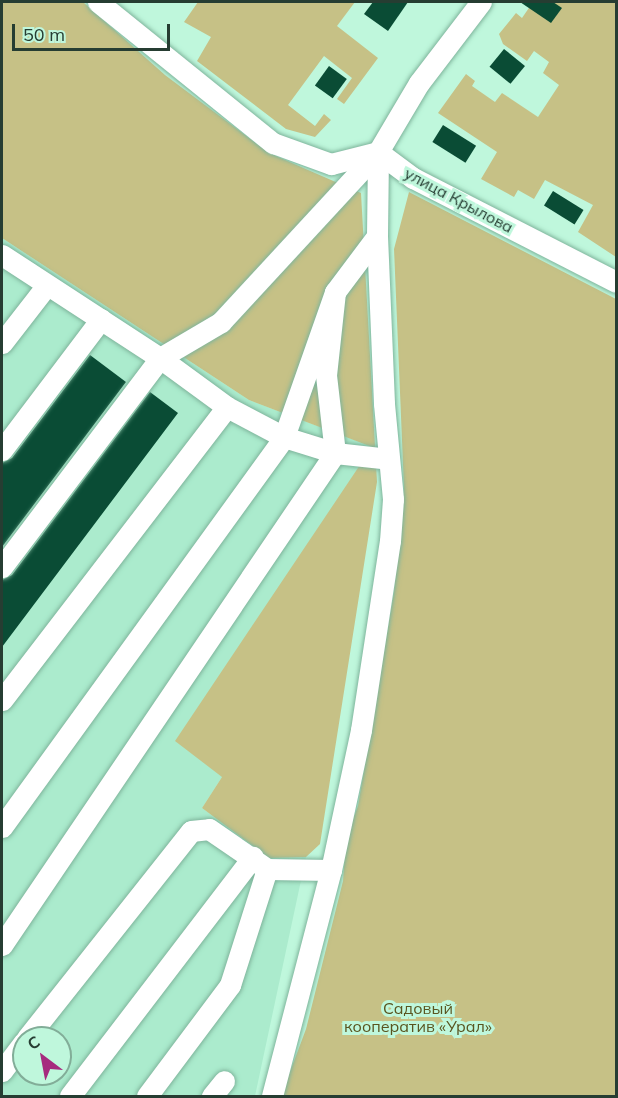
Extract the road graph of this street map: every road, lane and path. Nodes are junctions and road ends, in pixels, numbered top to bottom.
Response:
1 (98, 2) edge
2 (481, 2) edge
3 (378, 152) junction
4 (377, 236) junction
5 (2, 255) edge
6 (616, 282) edge
7 (47, 285) junction
8 (335, 292) junction
9 (101, 319) junction
10 (2, 343) edge
11 (160, 358) junction
12 (227, 408) junction
13 (284, 437) junction
14 (2, 450) edge
15 (335, 453) junction
16 (389, 459) junction
17 (2, 567) edge
18 (2, 700) edge
19 (2, 826) edge
20 (260, 863) junction
21 (331, 870) junction
22 (2, 945) edge
23 (37, 1026) edge
24 (12, 1058) edge
25 (2, 1071) edge
26 (70, 1096) edge
27 (147, 1096) edge
28 (272, 1096) edge

1 - 3 street
2 - 3 street
3 - 4 street
3 - 6 street, улица Крылова
3 - 11 street
4 - 8 street
4 - 16 street
5 - 7 street
7 - 9 street
7 - 10 street
8 - 13 street
8 - 15 street
9 - 11 street
9 - 14 street
11 - 12 street
11 - 17 street
12 - 13 street
12 - 18 street
13 - 15 street
13 - 19 street
15 - 16 street
15 - 22 street
16 - 21 street
20 - 21 street
20 - 23 street
20 - 26 street
20 - 27 street
21 - 28 street
24 - 25 street

